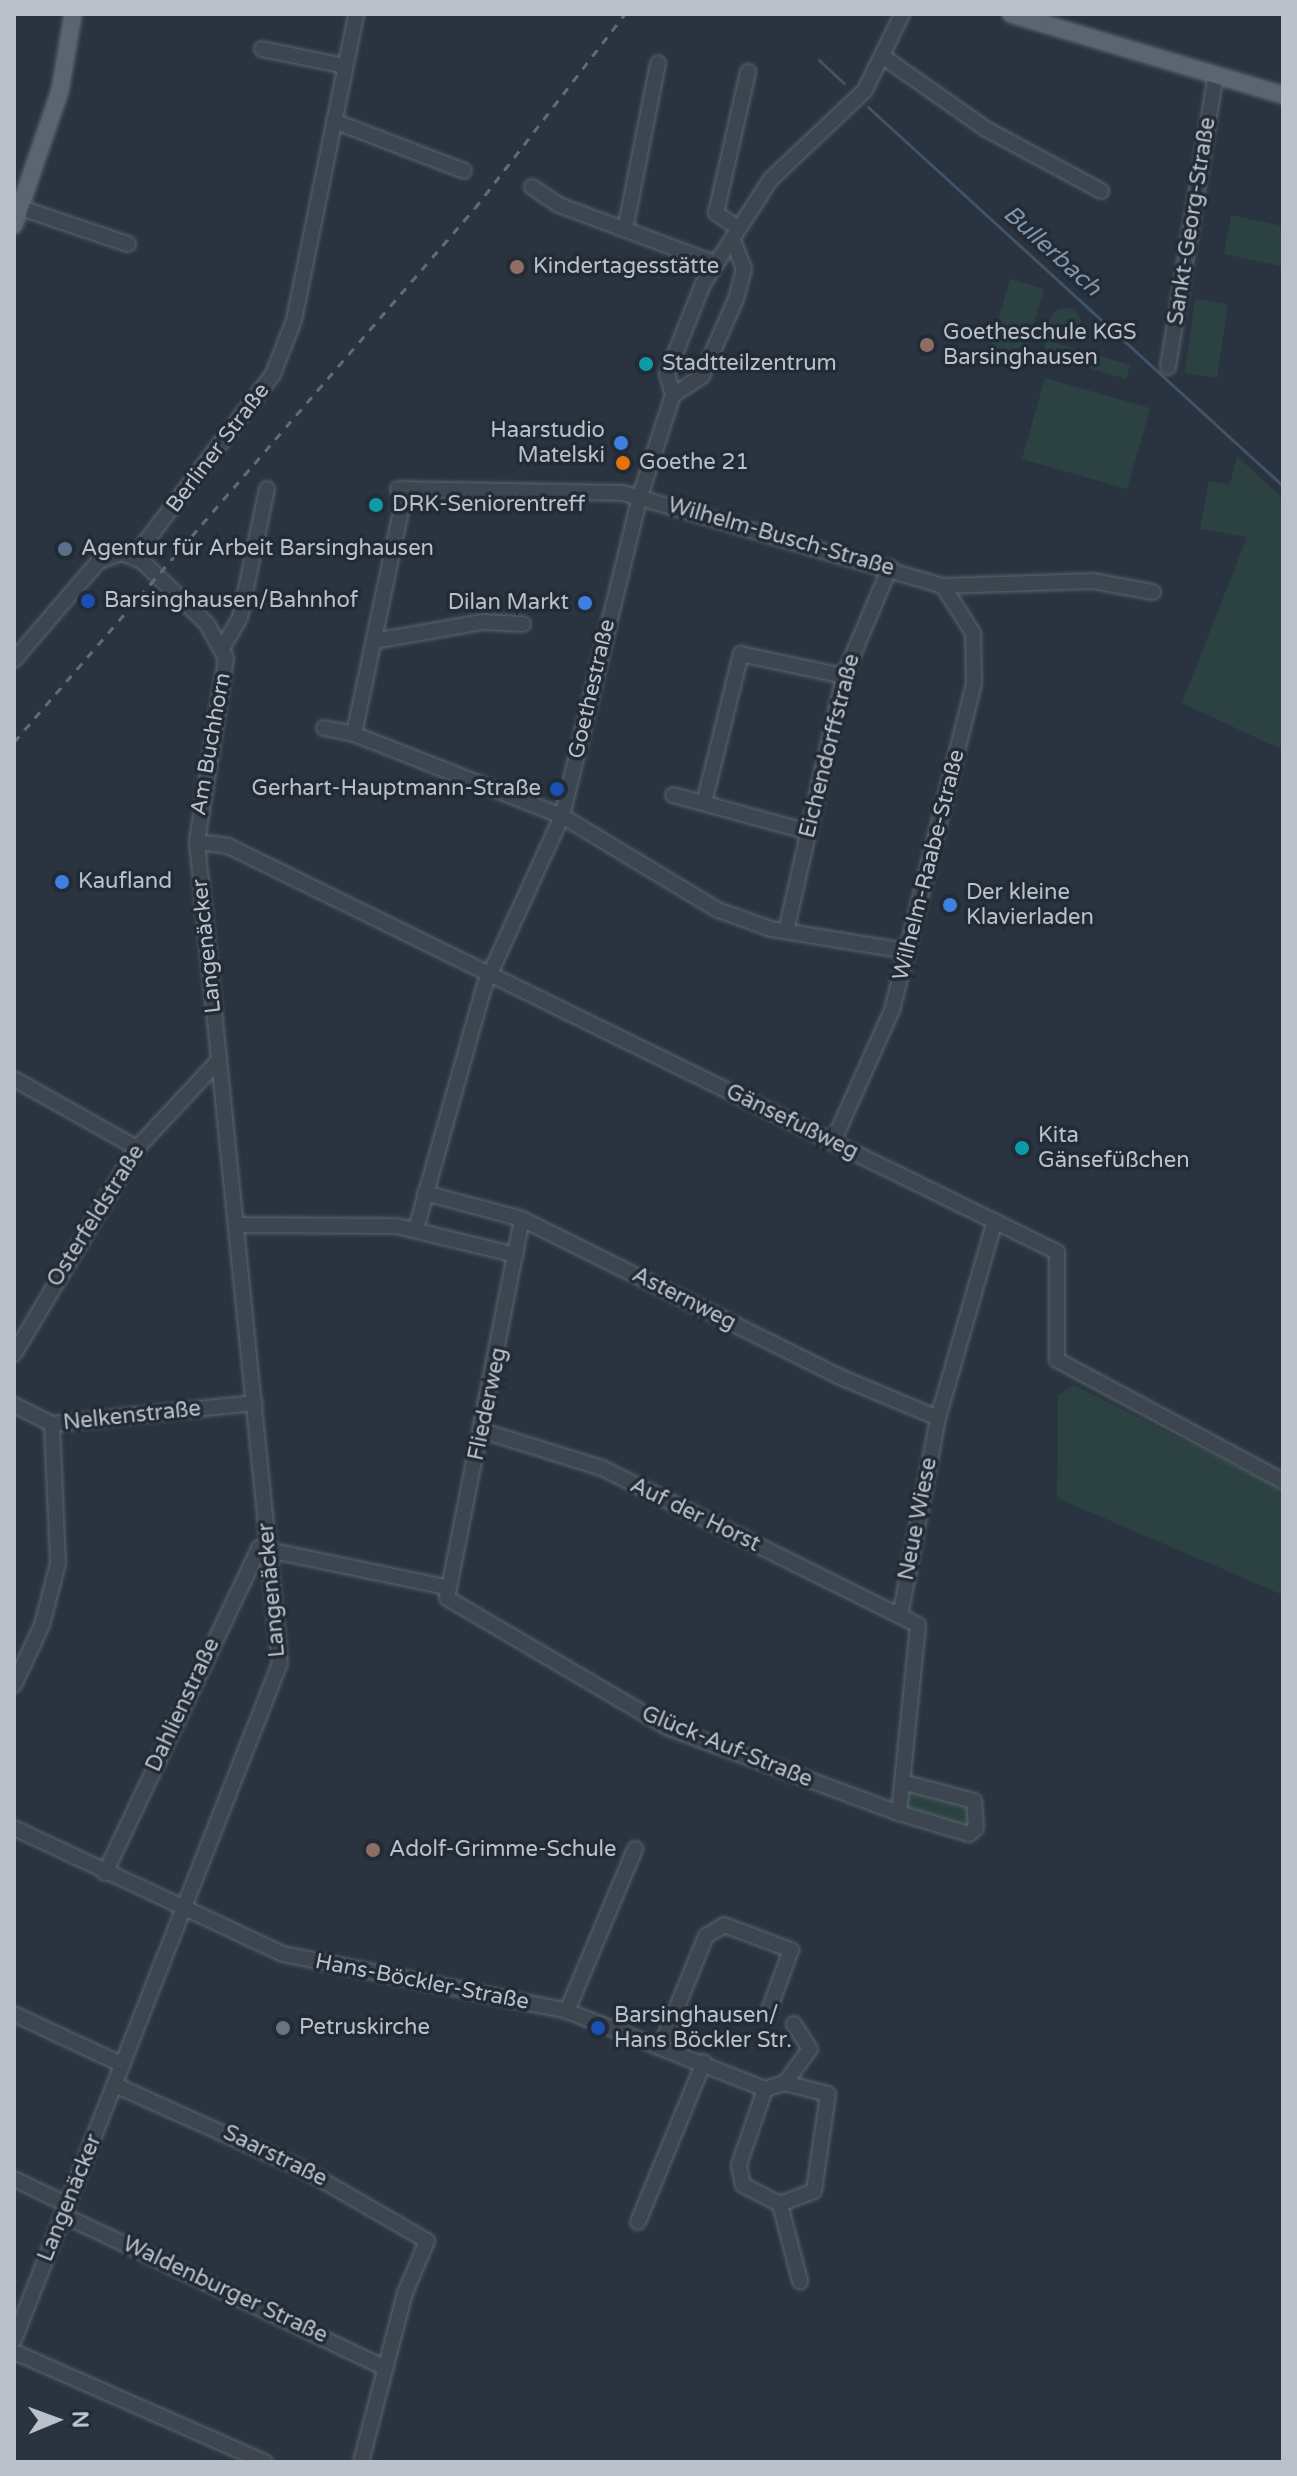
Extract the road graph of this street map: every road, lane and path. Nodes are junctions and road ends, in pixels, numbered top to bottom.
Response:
1 (73, 14) edge
2 (356, 14) edge
3 (902, 14) edge
4 (1011, 14) edge
5 (262, 49) dead end
6 (885, 58) junction
7 (658, 63) dead end
8 (345, 66) junction
9 (748, 72) dead end
10 (1216, 75) junction
11 (1283, 95) edge
12 (334, 121) junction
13 (464, 171) dead end
14 (532, 187) dead end
15 (1101, 191) dead end
16 (20, 196) edge
17 (14, 225) edge
18 (738, 228) junction
19 (625, 230) junction
20 (734, 243) junction
21 (128, 244) dead end
22 (714, 263) junction
23 (1168, 367) dead end
24 (673, 395) junction
25 (267, 489) dead end
26 (640, 496) junction
27 (135, 556) junction
28 (890, 567) junction
29 (943, 586) junction
30 (1153, 592) dead end
31 (523, 624) dead end
32 (374, 641) junction
33 (223, 647) junction
34 (14, 660) edge
35 (844, 676) junction
36 (324, 728) dead end
37 (354, 734) junction
38 (673, 795) dead end
39 (704, 803) junction
40 (562, 816) junction
41 (809, 832) junction
42 (197, 842) junction
43 (786, 931) junction
44 (907, 951) junction
45 (492, 975) junction
46 (219, 1060) junction
47 (14, 1079) edge
48 (222, 1086) junction
49 (191, 1088) junction
50 (833, 1142) junction
51 (137, 1148) junction
52 (425, 1193) junction
53 (522, 1219) junction
54 (995, 1221) junction
55 (236, 1225) junction
56 (416, 1229) junction
57 (516, 1255) junction
58 (14, 1354) edge
59 (255, 1403) junction
60 (14, 1405) edge
61 (938, 1418) junction
62 (52, 1424) junction
63 (483, 1431) junction
64 (1283, 1481) edge
65 (269, 1547) junction
66 (446, 1587) junction
67 (900, 1616) junction
68 (14, 1685) edge
69 (906, 1783) junction
70 (899, 1813) junction
71 (14, 1828) edge
72 (635, 1849) dead end
73 (105, 1873) junction
74 (184, 1909) junction
75 (567, 2011) junction
76 (768, 2013) dead end
77 (14, 2014) edge
78 (794, 2024) dead end
79 (662, 2044) junction
80 (704, 2062) junction
81 (123, 2065) junction
82 (785, 2083) junction
83 (115, 2085) junction
84 (765, 2089) junction
85 (14, 2179) edge
86 (780, 2204) junction
87 (66, 2210) junction
88 (638, 2222) dead end
89 (800, 2281) dead end
90 (15, 2335) edge
91 (14, 2352) edge
92 (385, 2368) junction
93 (265, 2462) edge
94 (361, 2462) edge

1 - 16 main road
2 - 8 street, Berliner Straße
3 - 6 street
4 - 10 main road
5 - 8 street
6 - 15 street
6 - 18 street
7 - 19 street
8 - 12 street, Berliner Straße
9 - 18 street
10 - 11 main road
10 - 23 street, Sankt-Georg-Straße
12 - 13 street
12 - 27 street, Berliner Straße
14 - 19 street
16 - 17 main road
16 - 21 street
18 - 20 street
19 - 22 street
20 - 22 street, Goethestraße
20 - 24 street
22 - 24 street, Goethestraße
24 - 26 street, Goethestraße
25 - 33 street, Am Buchhorn
26 - 28 street, Wilhelm-Busch-Straße
26 - 32 street, Wilhelm-Busch-Straße
26 - 40 street, Goethestraße
27 - 33 street, Am Buchhorn
27 - 34 street
28 - 29 street, Wilhelm-Busch-Straße
28 - 35 street, Eichendorffstraße
29 - 30 street, Wilhelm-Busch-Straße
29 - 44 street, Wilhelm-Raabe-Straße
31 - 32 street
32 - 37 street
33 - 42 street, Am Buchhorn
35 - 39 street
35 - 41 street, Eichendorffstraße
36 - 37 street
37 - 40 street
38 - 39 street
39 - 41 street
40 - 43 street
40 - 45 street, Goethestraße
41 - 43 street, Eichendorffstraße
42 - 45 street, Gänsefußweg
42 - 46 street, Langenäcker
43 - 44 street
44 - 50 street, Wilhelm-Raabe-Straße
45 - 50 street, Gänsefußweg
45 - 52 street, Goethestraße
46 - 48 street, Langenäcker
46 - 49 street, Osterfeldstraße
47 - 51 street
48 - 49 street
48 - 55 street, Langenäcker
49 - 51 street, Osterfeldstraße
50 - 54 street, Gänsefußweg
51 - 58 street, Osterfeldstraße
52 - 53 street, Asternweg
52 - 56 street, Goethestraße
53 - 57 street, Fliederweg
53 - 61 street, Asternweg
54 - 61 street, Neue Wiese
54 - 64 street, Gänsefußweg
55 - 56 street
55 - 59 street, Langenäcker
56 - 57 street
57 - 63 street, Fliederweg
59 - 62 street, Nelkenstraße
59 - 65 street, Langenäcker
60 - 62 street, Nelkenstraße
61 - 67 street, Neue Wiese
62 - 68 street
63 - 66 street, Fliederweg
63 - 67 street, Auf der Horst
65 - 66 street
65 - 73 street, Dahlienstraße
65 - 74 street, Langenäcker
66 - 70 street, Glück-Auf-Straße
67 - 69 street
69 - 70 street
69 - 70 street, Glück-Auf-Straße
71 - 73 street, Hans-Böckler-Straße
72 - 75 street
73 - 74 street, Hans-Böckler-Straße
74 - 75 street, Hans-Böckler-Straße
74 - 81 street, Langenäcker
75 - 79 street, Hans-Böckler-Straße
76 - 79 street
77 - 81 street
78 - 82 street
79 - 80 street, Hans-Böckler-Straße
80 - 84 street, Hans-Böckler-Straße
80 - 88 street
81 - 83 street, Langenäcker
82 - 84 street
82 - 86 street
83 - 87 street, Langenäcker
83 - 92 street, Saarstraße
84 - 86 street
85 - 87 street, Waldenburger Straße
86 - 89 street
87 - 90 street, Langenäcker
87 - 92 street, Waldenburger Straße
91 - 93 street
92 - 94 street

